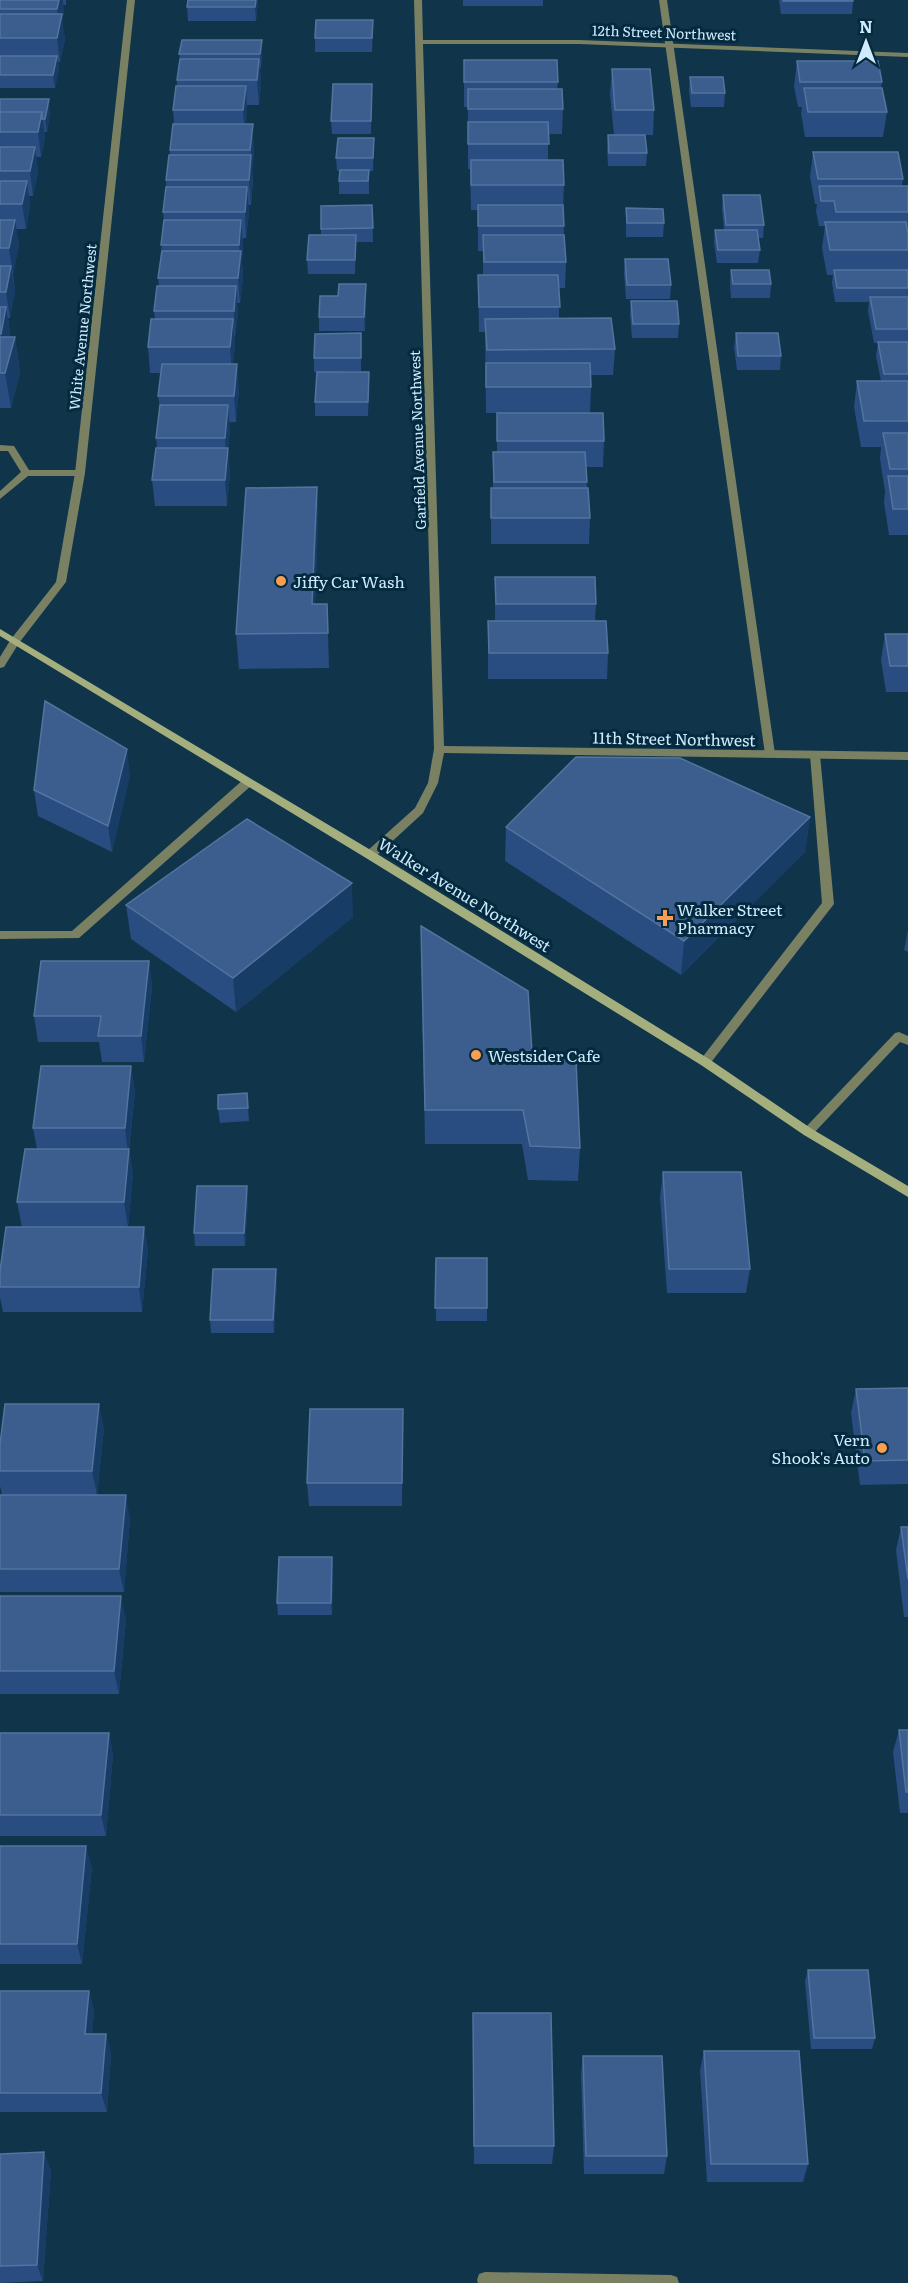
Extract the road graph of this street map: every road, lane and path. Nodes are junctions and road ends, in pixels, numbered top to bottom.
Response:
1 (131, 0) edge
2 (418, 0) edge
3 (663, 0) edge
4 (419, 42) junction
5 (670, 45) junction
6 (908, 55) edge
7 (0, 448) edge
8 (26, 473) junction
9 (80, 473) junction
10 (0, 496) edge
11 (0, 632) edge
12 (15, 640) junction
13 (0, 665) edge
14 (439, 749) junction
15 (770, 754) junction
16 (815, 755) junction
17 (908, 756) edge
18 (248, 782) junction
19 (370, 855) junction
20 (0, 935) edge
21 (908, 1041) edge
22 (705, 1062) junction
23 (808, 1132) junction
24 (908, 1192) edge
25 (485, 2280) dead end
26 (671, 2283) edge

1 - 9 street, White Avenue Northwest
2 - 4 street, Garfield Avenue Northwest
3 - 5 street
4 - 5 street, 12th Street Northwest
4 - 14 street, Garfield Avenue Northwest
5 - 6 street, 12th Street Northwest
5 - 15 street
7 - 8 street
8 - 9 street
8 - 10 street
9 - 12 street, White Avenue Northwest
11 - 12 main road, Walker Avenue Northwest
12 - 13 street
12 - 18 main road, Walker Avenue Northwest
14 - 15 street, 11th Street Northwest
14 - 19 street, Garfield Avenue Northwest
15 - 16 street, 11th Street Northwest
16 - 17 street, 11th Street Northwest
16 - 22 street
18 - 19 main road, Walker Avenue Northwest
18 - 20 street
19 - 22 main road, Walker Avenue Northwest
21 - 23 street
22 - 23 main road, Walker Avenue Northwest
23 - 24 main road, Walker Avenue Northwest
25 - 26 street

